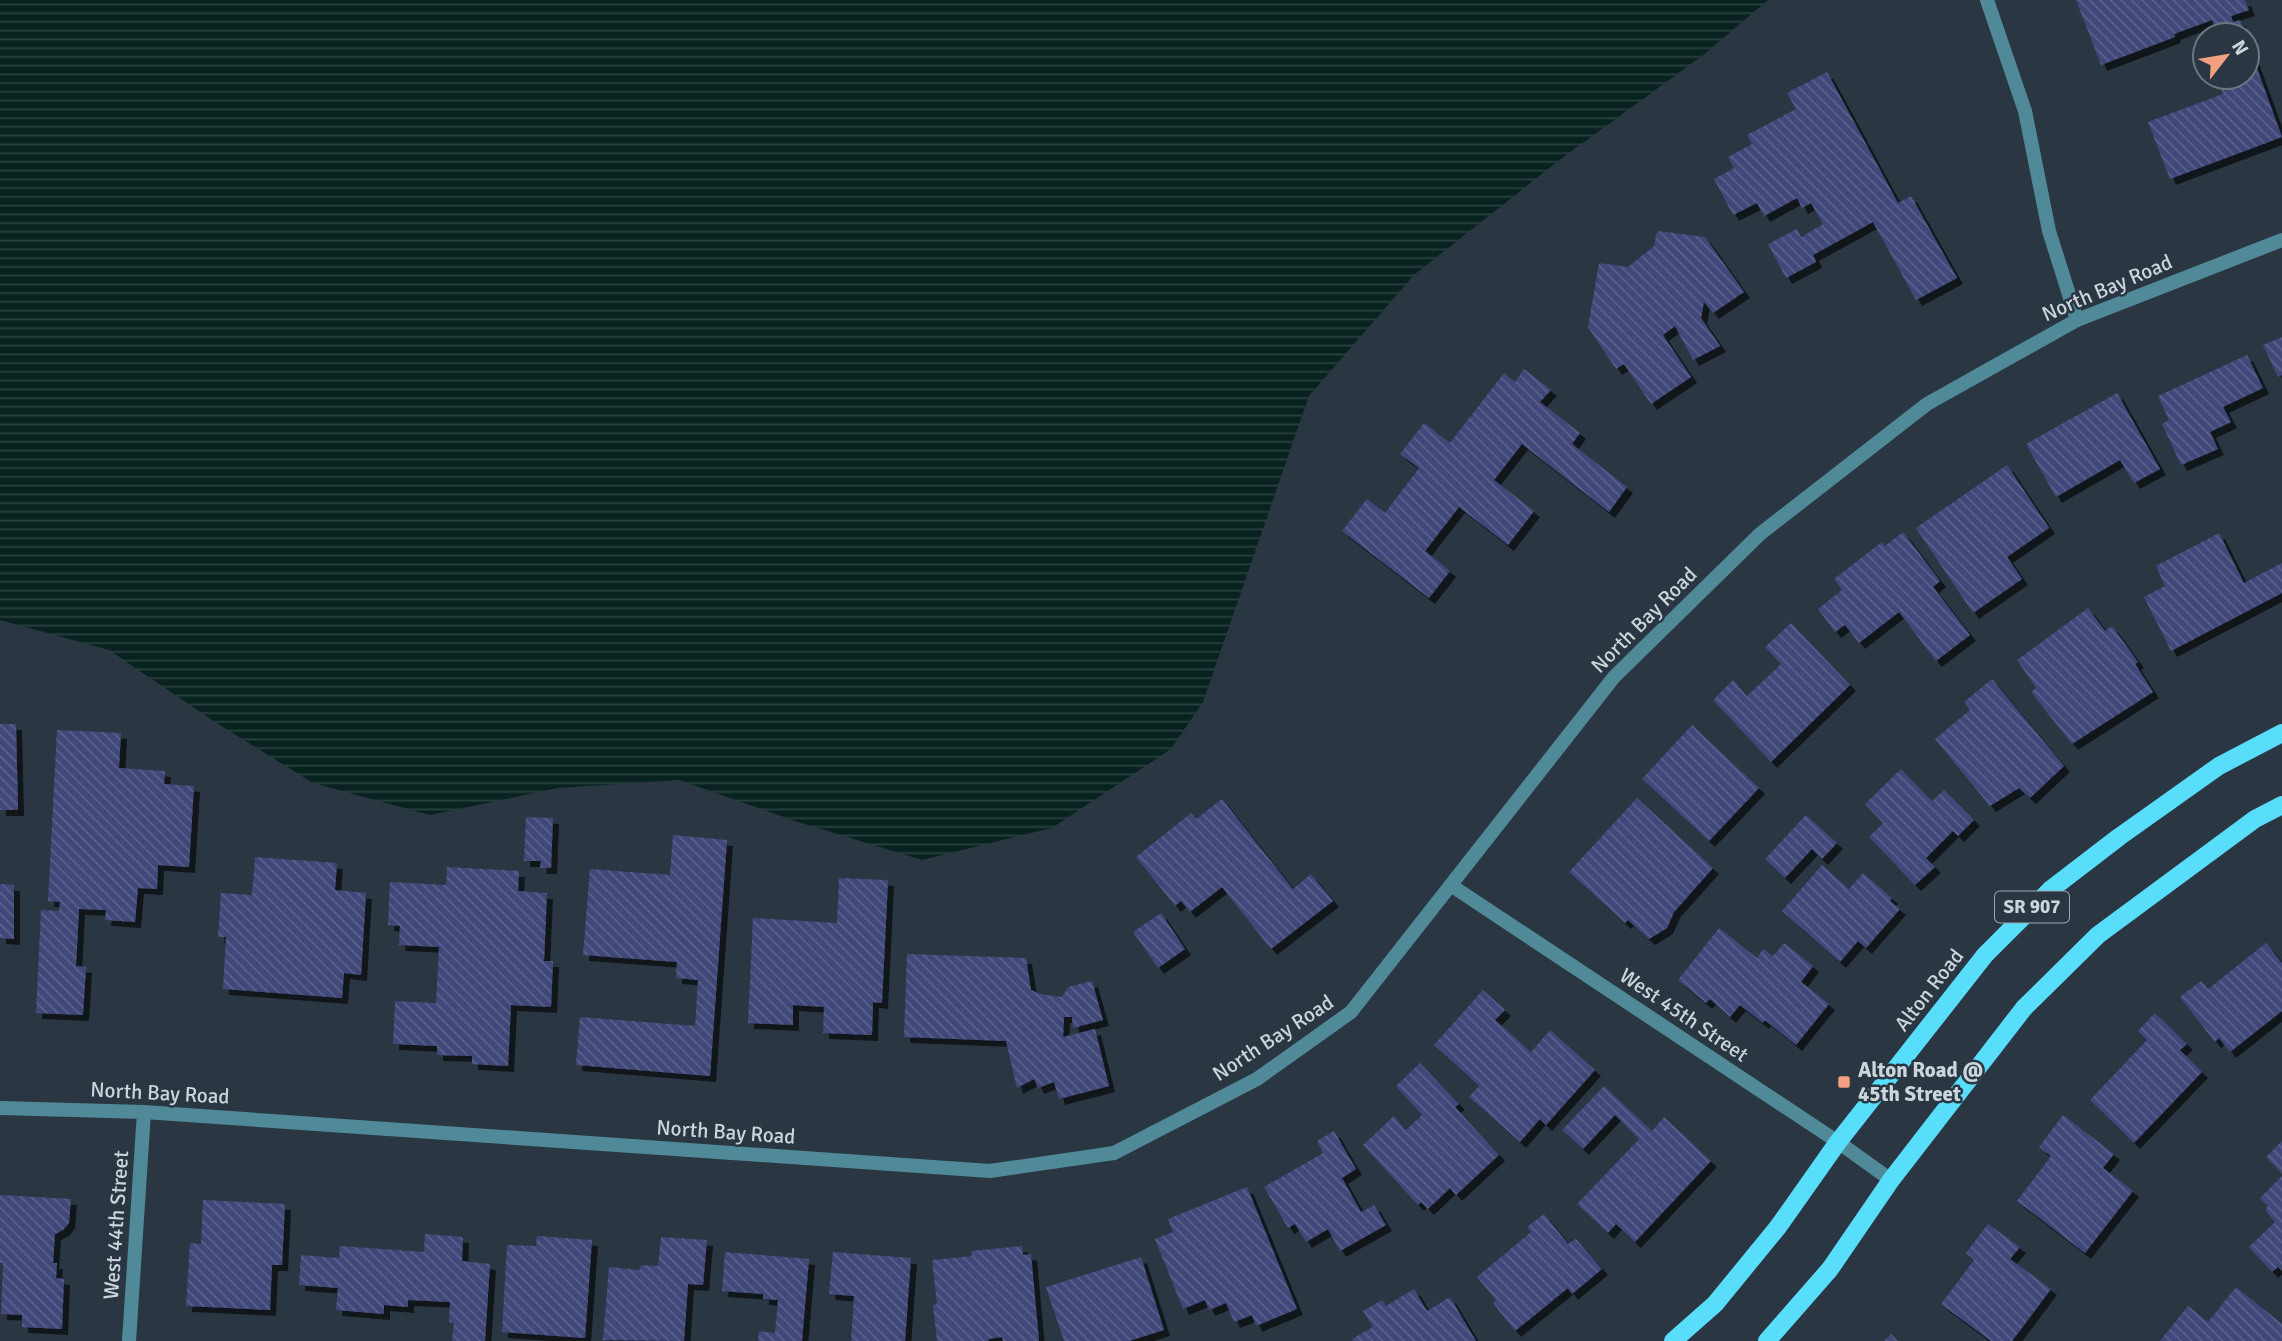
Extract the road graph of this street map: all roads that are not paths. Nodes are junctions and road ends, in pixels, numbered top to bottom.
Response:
1 (1987, 0) edge
2 (2282, 240) edge
3 (2077, 320) junction
4 (2282, 733) edge
5 (2282, 805) edge
6 (1452, 886) junction
7 (0, 1108) edge
8 (144, 1112) junction
9 (1838, 1142) junction
10 (1891, 1180) junction
11 (129, 1341) edge
12 (1673, 1341) edge
13 (1767, 1341) edge

1 - 3 street
2 - 3 street, North Bay Road
3 - 6 street, North Bay Road
4 - 9 main road, Alton Road / SR 907
5 - 10 main road, SR 907
6 - 8 street, North Bay Road
6 - 9 street, West 45th Street
7 - 8 street, North Bay Road
8 - 11 street, West 44th Street
9 - 10 street, West 45th Street
9 - 12 main road, Alton Road / SR 907
10 - 13 main road, SR 907

